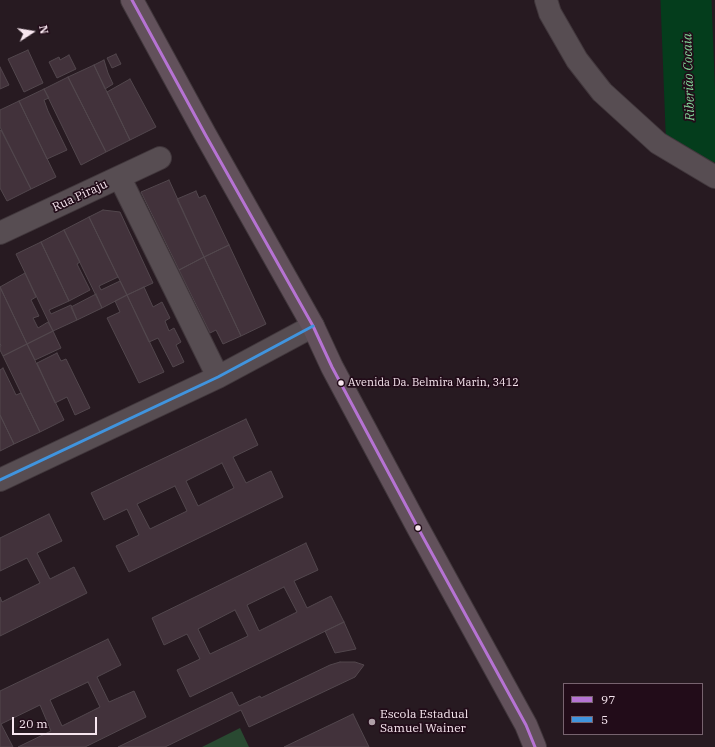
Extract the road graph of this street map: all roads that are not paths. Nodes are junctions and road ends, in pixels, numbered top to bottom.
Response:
1 (132, 0) edge
2 (546, 0) edge
3 (160, 158) dead end
4 (120, 178) junction
5 (715, 178) edge
6 (0, 233) edge
7 (313, 326) junction
8 (218, 377) junction
9 (0, 480) edge
10 (535, 747) edge

1 - 7 main road
2 - 5 street
3 - 4 street, Rua Piraju
4 - 6 street, Rua Piraju
4 - 8 street
7 - 8 street
7 - 10 main road
8 - 9 street

